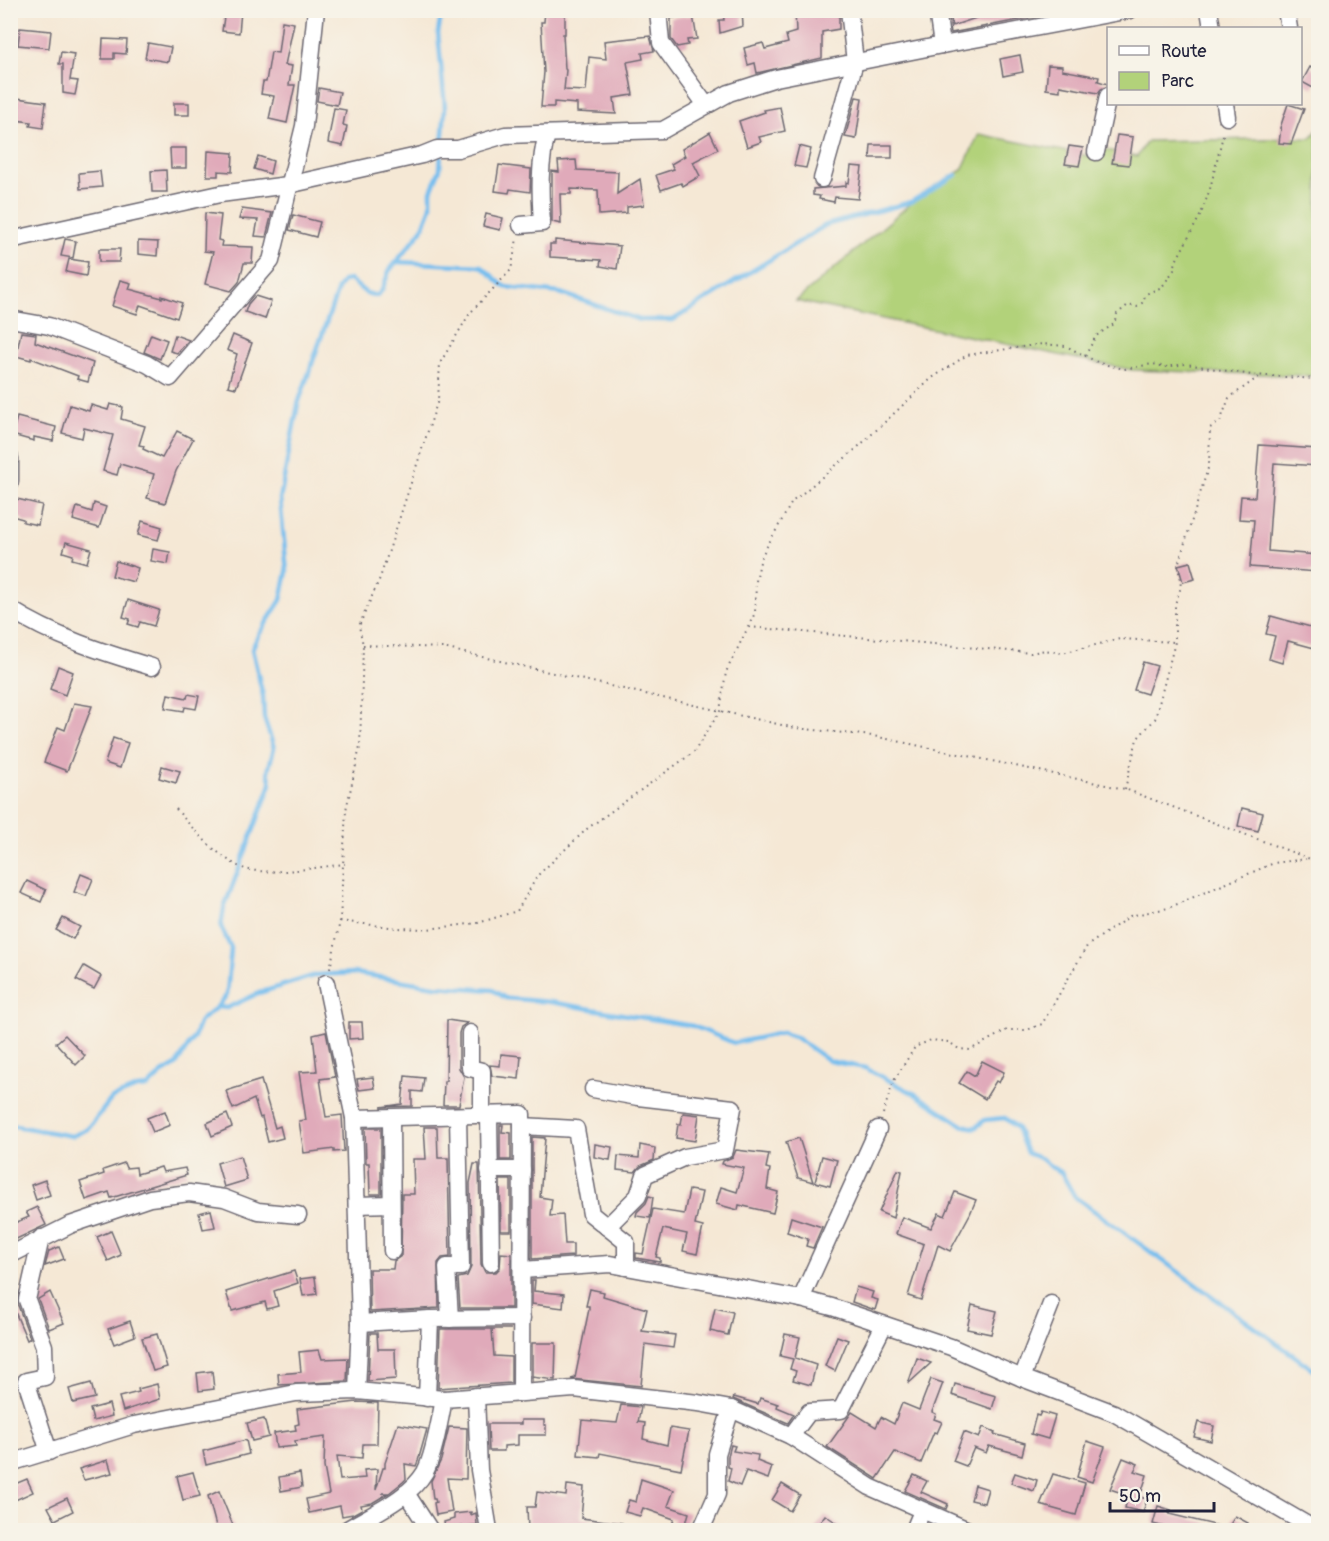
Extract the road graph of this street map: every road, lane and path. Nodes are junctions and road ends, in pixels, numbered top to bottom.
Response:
1 (316, 10) edge
2 (658, 10) edge
3 (849, 10) edge
4 (936, 10) edge
5 (1130, 10) edge
6 (1209, 10) edge
7 (1286, 10) edge
8 (1047, 18) edge
9 (1111, 22) edge
10 (1212, 27) edge
11 (1289, 27) edge
12 (942, 45) junction
13 (855, 62) junction
14 (1107, 101) edge
15 (705, 105) junction
16 (1226, 110) edge
17 (548, 134) junction
18 (1096, 152) dead end
19 (822, 178) dead end
20 (288, 185) junction
21 (520, 225) joint
22 (10, 240) edge
23 (10, 319) edge
24 (1086, 356) junction
25 (1262, 376) junction
26 (1318, 379) edge
27 (10, 458) edge
28 (10, 481) edge
29 (10, 609) edge
30 (748, 627) junction
31 (1175, 642) junction
32 (363, 645) junction
33 (152, 667) dead end
34 (720, 711) junction
35 (1125, 789) junction
36 (176, 809) dead end
37 (1309, 859) junction
38 (1318, 862) edge
39 (345, 864) junction
40 (340, 921) junction
41 (326, 983) joint
42 (470, 1033) dead end
43 (593, 1089) dead end
44 (486, 1115) junction
45 (458, 1116) junction
46 (354, 1118) junction
47 (391, 1118) junction
48 (522, 1126) junction
49 (878, 1129) joint
50 (489, 1170) junction
51 (522, 1170) junction
52 (357, 1204) junction
53 (392, 1204) junction
54 (298, 1215) dead end
55 (607, 1227) junction
56 (41, 1238) junction
57 (392, 1251) dead end
58 (10, 1255) edge
59 (491, 1263) dead end
60 (626, 1267) junction
61 (522, 1270) junction
62 (801, 1299) junction
63 (1051, 1304) dead end
64 (522, 1318) junction
65 (430, 1319) junction
66 (450, 1319) junction
67 (360, 1323) junction
68 (884, 1324) junction
69 (1022, 1378) junction
70 (357, 1391) junction
71 (521, 1392) junction
72 (476, 1396) junction
73 (435, 1399) junction
74 (731, 1409) junction
75 (790, 1436) junction
76 (49, 1452) junction
77 (10, 1463) edge
78 (406, 1493) junction
79 (922, 1511) junction
80 (346, 1530) edge
81 (430, 1530) edge
82 (489, 1530) edge
83 (701, 1530) edge
84 (914, 1530) edge
85 (968, 1530) edge
86 (1316, 1530) edge

1 - 20 street
2 - 15 street
3 - 13 street
4 - 12 street
5 - 9 street
6 - 10 street
7 - 11 street
8 - 9 street
8 - 12 street
12 - 13 street
13 - 15 street
13 - 19 street
14 - 18 street
15 - 17 street
16 - 24 path
17 - 20 street
17 - 21 street
20 - 22 street
20 - 23 street
21 - 32 path
24 - 25 path
24 - 30 path
25 - 26 path
25 - 31 path
27 - 28 street
29 - 33 street
30 - 31 path
30 - 34 path
31 - 35 path
32 - 34 path
32 - 39 path
34 - 35 path
34 - 40 path
35 - 37 path
36 - 39 path
37 - 38 path
37 - 49 path
39 - 40 path
40 - 41 path
41 - 46 street
42 - 44 street
43 - 55 street
44 - 45 street
44 - 48 street
44 - 50 street
45 - 47 street
45 - 66 street
46 - 47 street
46 - 52 street
47 - 53 street
48 - 51 street
48 - 55 street
49 - 62 street
50 - 51 street
50 - 59 street
51 - 61 street
52 - 53 street
52 - 67 street
53 - 57 street
54 - 56 street
55 - 60 street
56 - 58 street
56 - 76 street
60 - 61 street
60 - 62 street
61 - 64 street
62 - 68 street
63 - 69 street
64 - 66 street
64 - 71 street
65 - 66 street
65 - 67 street
65 - 73 street
67 - 70 street
68 - 69 street
68 - 75 street
69 - 86 street
70 - 73 street
70 - 76 street
71 - 72 street
71 - 74 street
72 - 73 street
72 - 82 street
73 - 78 street
74 - 75 street
74 - 83 street
75 - 79 street
76 - 77 street
78 - 80 street
78 - 81 street
79 - 84 street
79 - 85 street

